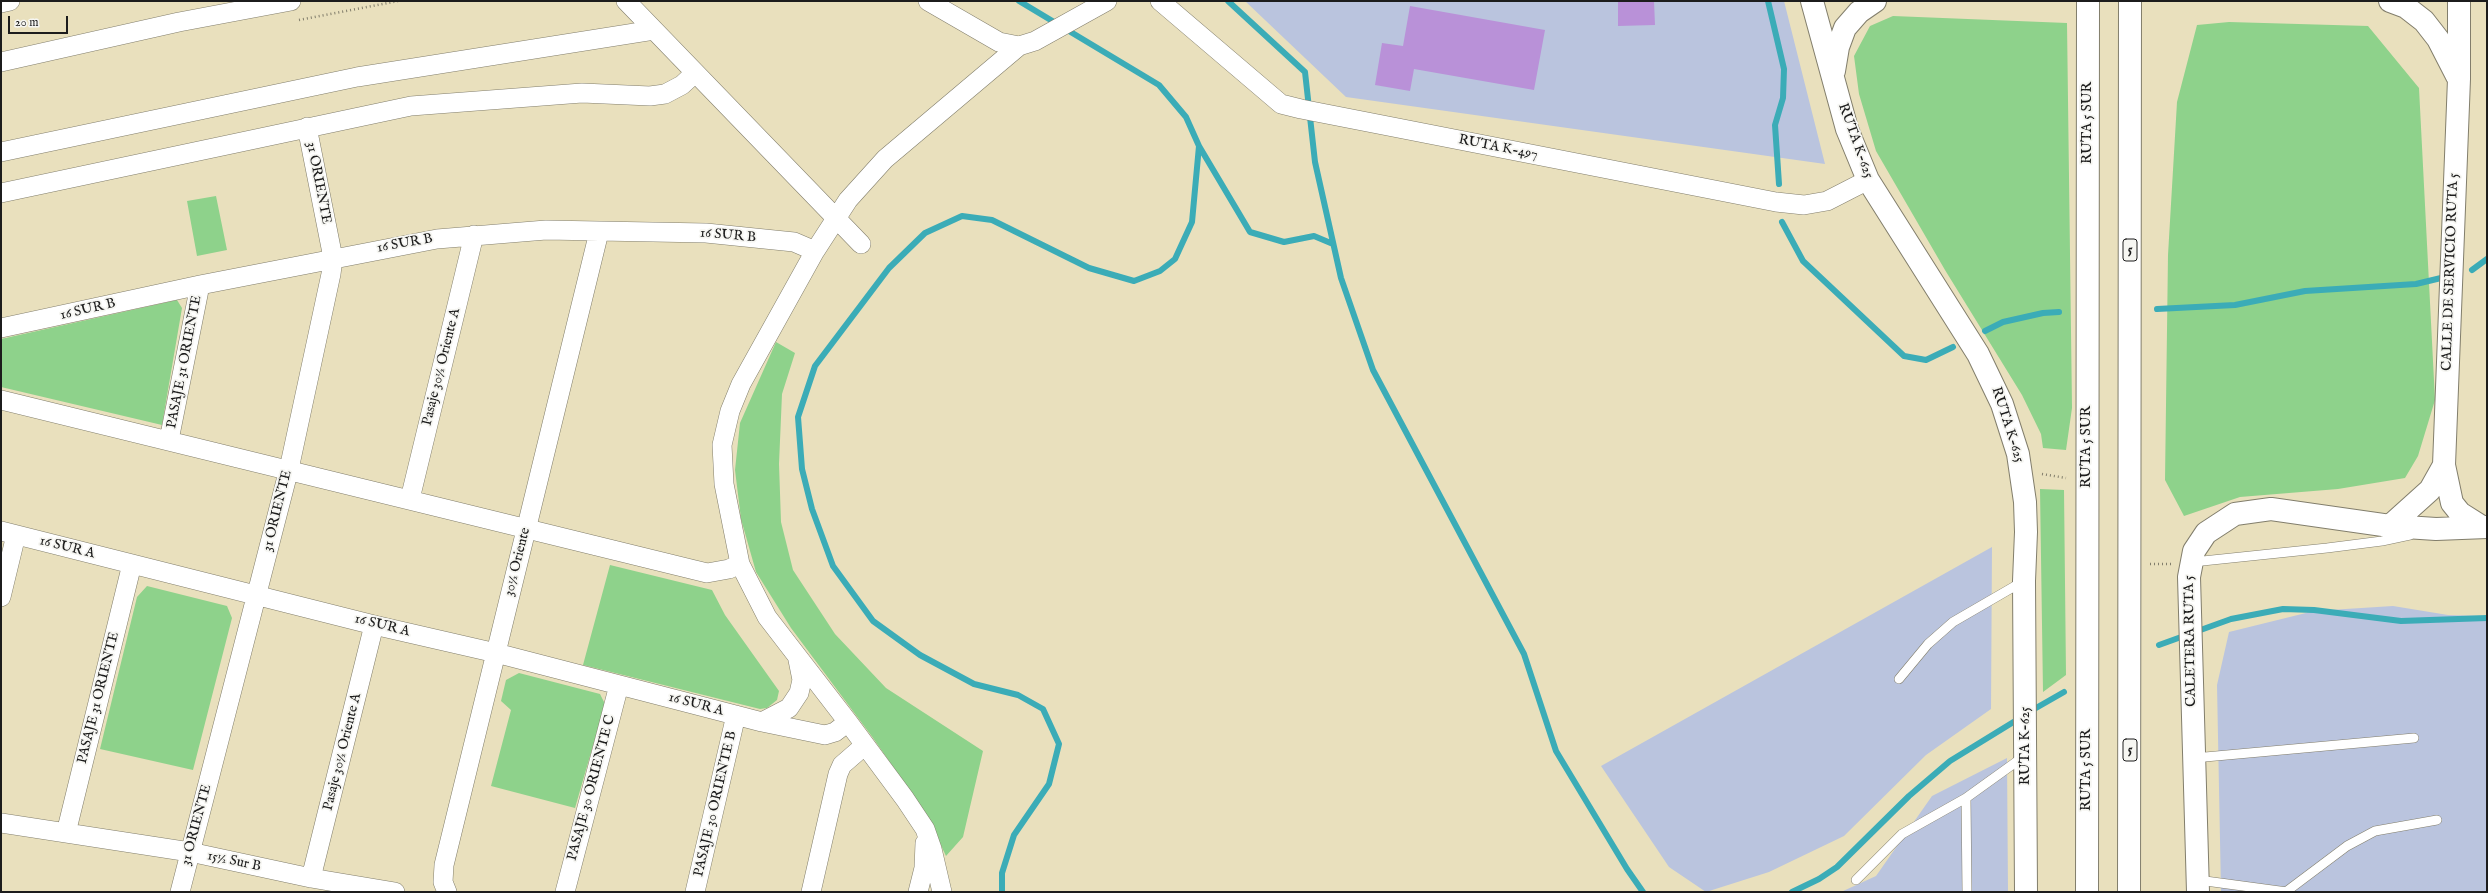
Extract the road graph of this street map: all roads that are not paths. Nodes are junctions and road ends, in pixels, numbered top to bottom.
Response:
1 (10, 1) edge
2 (291, 1) edge
3 (626, 1) edge
4 (928, 1) edge
5 (1160, 1) edge
6 (1812, 1) edge
7 (1875, 1) edge
8 (2088, 1) edge
9 (2130, 1) edge
10 (2390, 1) edge
11 (2459, 1) edge
12 (1106, 2) edge
13 (1, 3) edge
14 (654, 30) junction
15 (1027, 43) junction
16 (1, 62) edge
17 (695, 73) junction
18 (1833, 76) junction
19 (2459, 79) junction
20 (307, 126) junction
21 (1, 152) edge
22 (1868, 180) junction
23 (1, 192) edge
24 (836, 219) junction
25 (599, 232) junction
26 (474, 236) junction
27 (861, 244) dead end
28 (815, 251) junction
29 (333, 258) junction
30 (200, 285) junction
31 (1, 328) edge
32 (1, 400) edge
33 (170, 440) junction
34 (2444, 466) junction
35 (289, 469) junction
36 (410, 499) junction
37 (2390, 526) junction
38 (2484, 527) edge
39 (527, 528) junction
40 (2436, 529) junction
41 (9, 533) edge
42 (2191, 562) junction
43 (132, 564) junction
44 (740, 564) junction
45 (2024, 581) junction
46 (257, 594) junction
47 (1, 597) edge
48 (374, 625) junction
49 (496, 653) junction
50 (796, 656) junction
51 (1899, 679) dead end
52 (619, 685) junction
53 (736, 715) junction
54 (762, 722) junction
55 (848, 722) junction
56 (2414, 738) dead end
57 (865, 745) junction
58 (2026, 756) junction
59 (2194, 758) junction
60 (1966, 798) junction
61 (2437, 820) dead end
62 (1, 823) edge
63 (925, 830) junction
64 (66, 833) junction
65 (190, 852) junction
66 (311, 878) junction
67 (1856, 880) dead end
68 (2198, 886) edge
69 (180, 892) edge
70 (395, 892) edge
71 (447, 892) edge
72 (565, 892) edge
73 (695, 892) edge
74 (811, 892) edge
75 (918, 892) edge
76 (942, 892) edge
77 (1967, 892) edge
78 (2026, 892) edge
79 (2087, 892) edge
80 (2130, 892) edge
81 (2287, 892) edge

1 - 13 street
2 - 16 street
3 - 14 street
4 - 15 street
5 - 22 street, RUTA K-497
6 - 18 main road, RUTA K-625
7 - 18 main road
8 - 79 main road, RUTA 5 SUR
9 - 80 main road, 5
10 - 19 main road
11 - 19 main road, CALLE DE SERVICIO RUTA 5
12 - 15 street
14 - 17 street
14 - 21 street
15 - 24 street
17 - 20 street
17 - 24 street
18 - 22 main road, RUTA K-625
19 - 34 main road, CALLE DE SERVICIO RUTA 5
20 - 23 street
20 - 29 street, 31 ORIENTE
22 - 45 main road, RUTA K-625
24 - 27 street
24 - 28 street
25 - 26 street, 16 SUR B
25 - 28 street, 16 SUR B
25 - 39 street, 30½ Oriente
26 - 29 street, 16 SUR B
26 - 36 street, Pasaje 30½ Oriente A
28 - 44 street
29 - 30 street, 16 SUR B
29 - 35 street, 31 ORIENTE
30 - 31 street, 16 SUR B
30 - 33 street, PASAJE 31 ORIENTE
32 - 33 street
33 - 35 street
34 - 37 main road
34 - 38 main road, CALLE DE SERVICIO RUTA 5
35 - 36 street
35 - 46 street, 31 ORIENTE
36 - 39 street
37 - 40 main road, CALETERA RUTA 5
37 - 42 main road, CALETERA RUTA 5
38 - 40 main road, CALETERA RUTA 5
39 - 44 street
39 - 49 street, 30½ Oriente
40 - 42 lane
41 - 43 street, 16 SUR A
41 - 47 street
42 - 59 main road, CALETERA RUTA 5
43 - 46 street, 16 SUR A
43 - 64 street, PASAJE 31 ORIENTE
44 - 50 street
45 - 51 lane
45 - 58 main road, RUTA K-625
46 - 48 street, 16 SUR A
46 - 65 street, 31 ORIENTE
48 - 49 street, 16 SUR A
48 - 66 street, Pasaje 30½ Oriente A
49 - 52 street, 16 SUR A
49 - 71 street, 30½ Oriente
50 - 54 street
50 - 55 street
52 - 53 street, 16 SUR A
52 - 72 street, PASAJE 30 ORIENTE C
53 - 54 street, 16 SUR A
53 - 73 street, PASAJE 30 ORIENTE B
54 - 55 street, 16 SUR A
55 - 57 street
56 - 59 lane
57 - 63 street
57 - 74 street
58 - 60 lane
58 - 78 main road, RUTA K-625
59 - 68 main road, CALETERA RUTA 5
60 - 67 lane
60 - 77 lane
61 - 81 lane
62 - 64 street, 15½ Sur B
63 - 75 street
63 - 76 street
64 - 65 street, 15½ Sur B
65 - 66 street, 15½ Sur B
65 - 69 street, 31 ORIENTE
66 - 70 street, 15½ Sur B
68 - 81 lane

